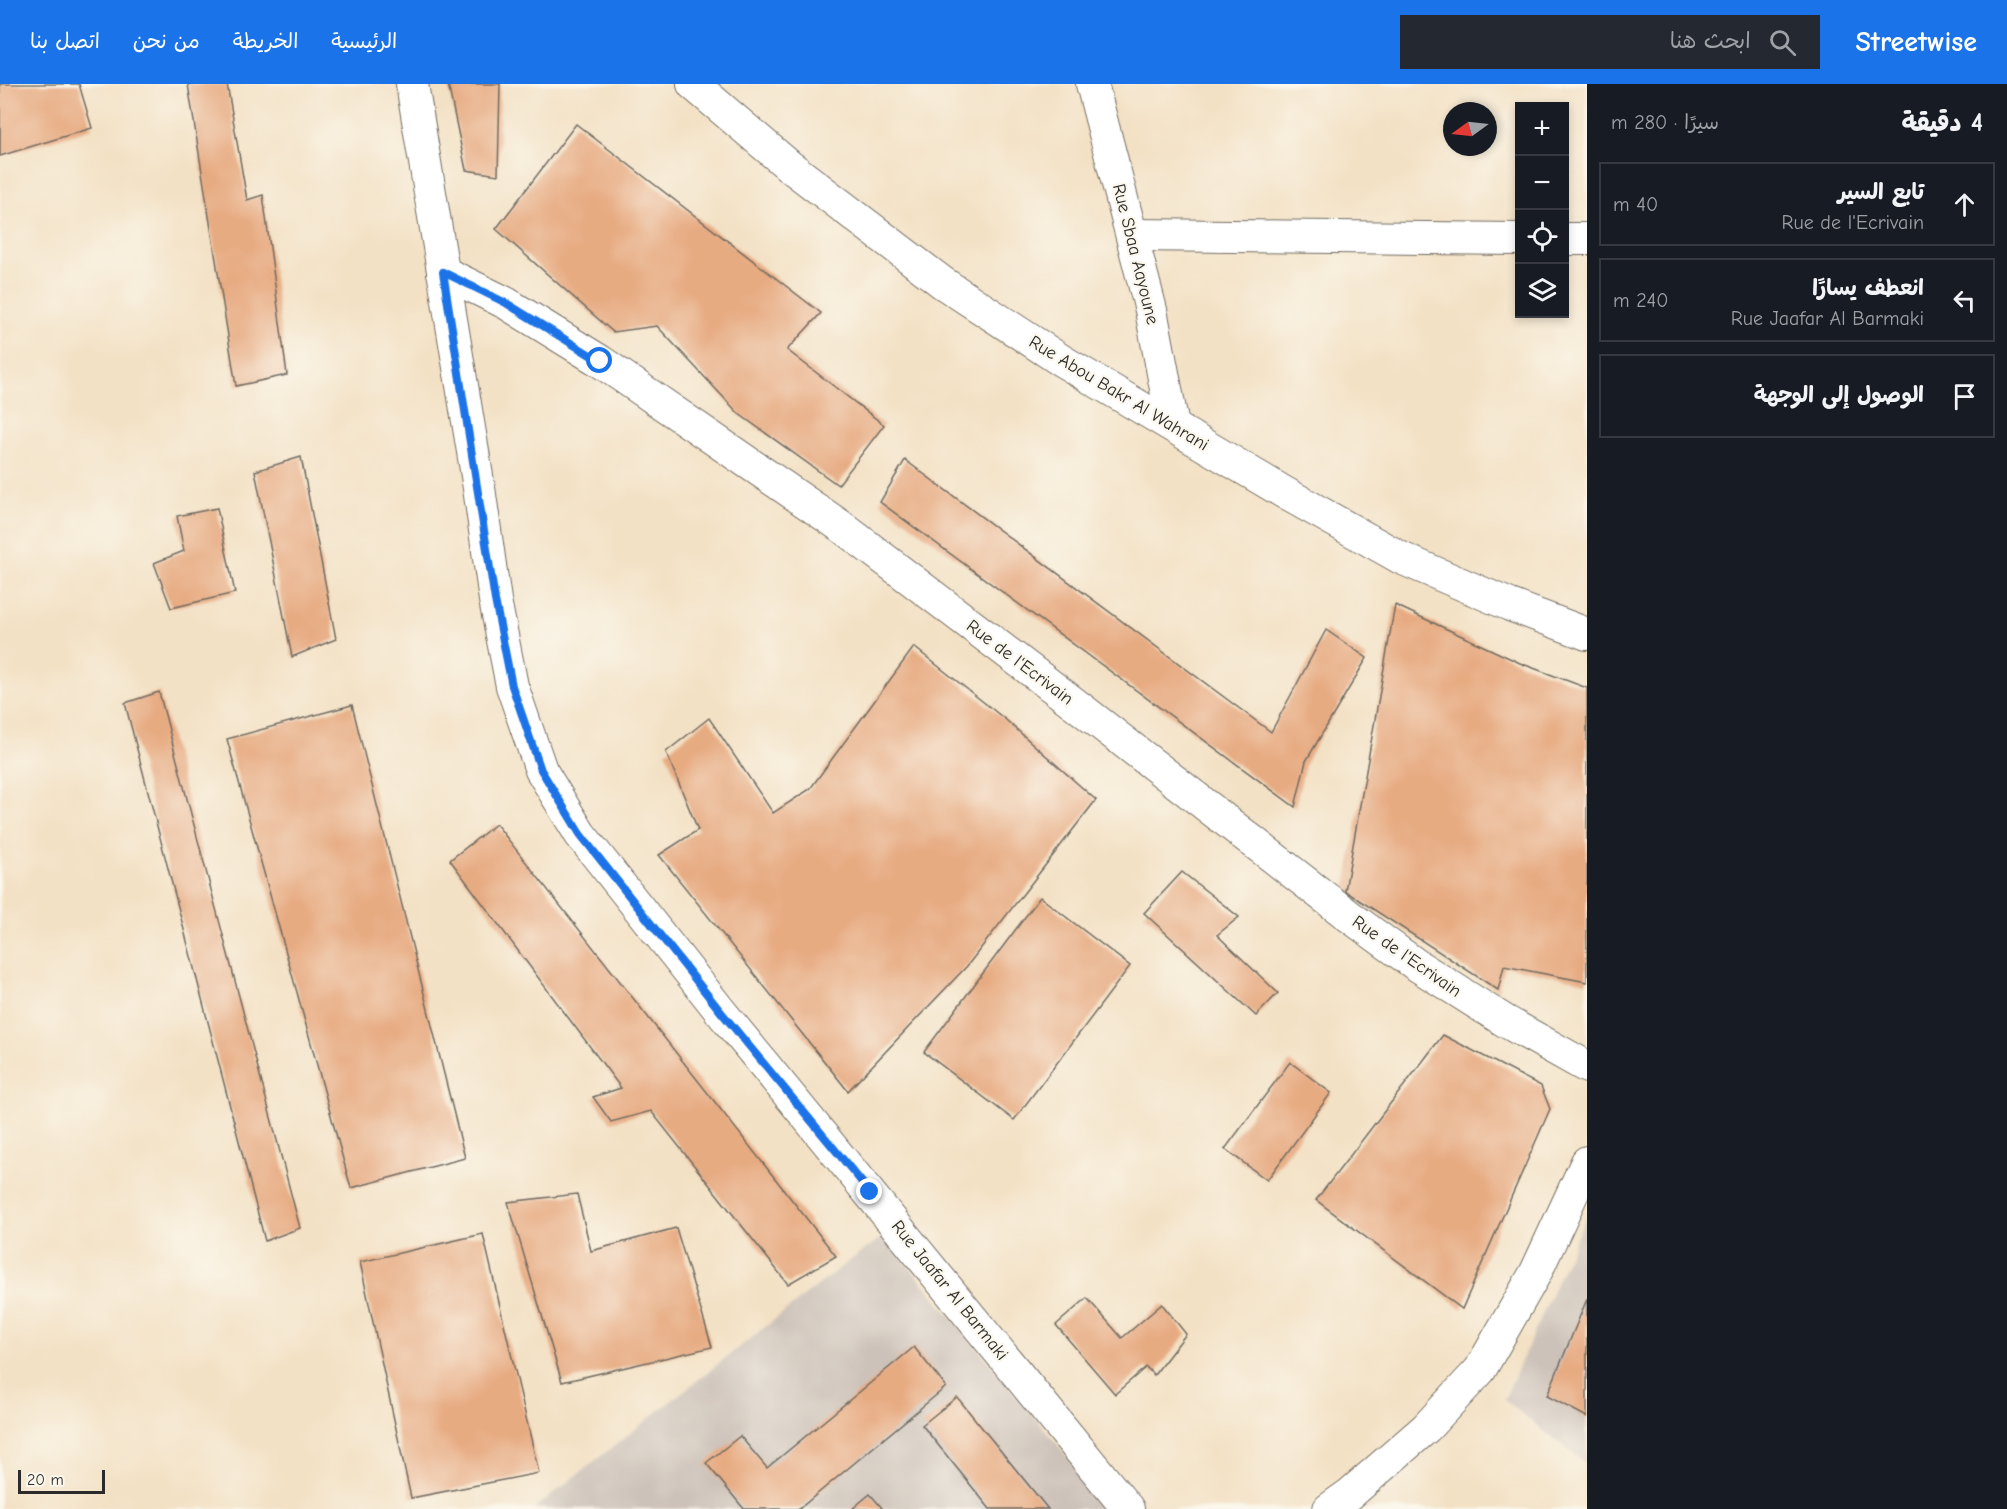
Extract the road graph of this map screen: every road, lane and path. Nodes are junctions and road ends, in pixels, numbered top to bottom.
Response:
1 (412, 84) edge
2 (693, 84) edge
3 (1092, 84) edge
4 (1132, 235) junction
5 (1515, 239) edge
6 (1569, 239) edge
7 (1587, 239) edge
8 (443, 272) junction
9 (1173, 426) junction
10 (1587, 634) edge
11 (1587, 1067) edge
12 (1587, 1162) edge
13 (1128, 1509) edge
14 (1329, 1509) edge

1 - 8 street, Rue Jaafar Al Barmaki
2 - 9 street, Rue Abou Bakr Al Wahrani
3 - 4 street, Rue Sbaa Aayoune
4 - 5 street
4 - 9 street, Rue Sbaa Aayoune
6 - 7 street
8 - 11 street, Rue de l'Ecrivain
8 - 13 street, Rue Jaafar Al Barmaki
9 - 10 street, Rue Abou Bakr Al Wahrani
12 - 14 street

